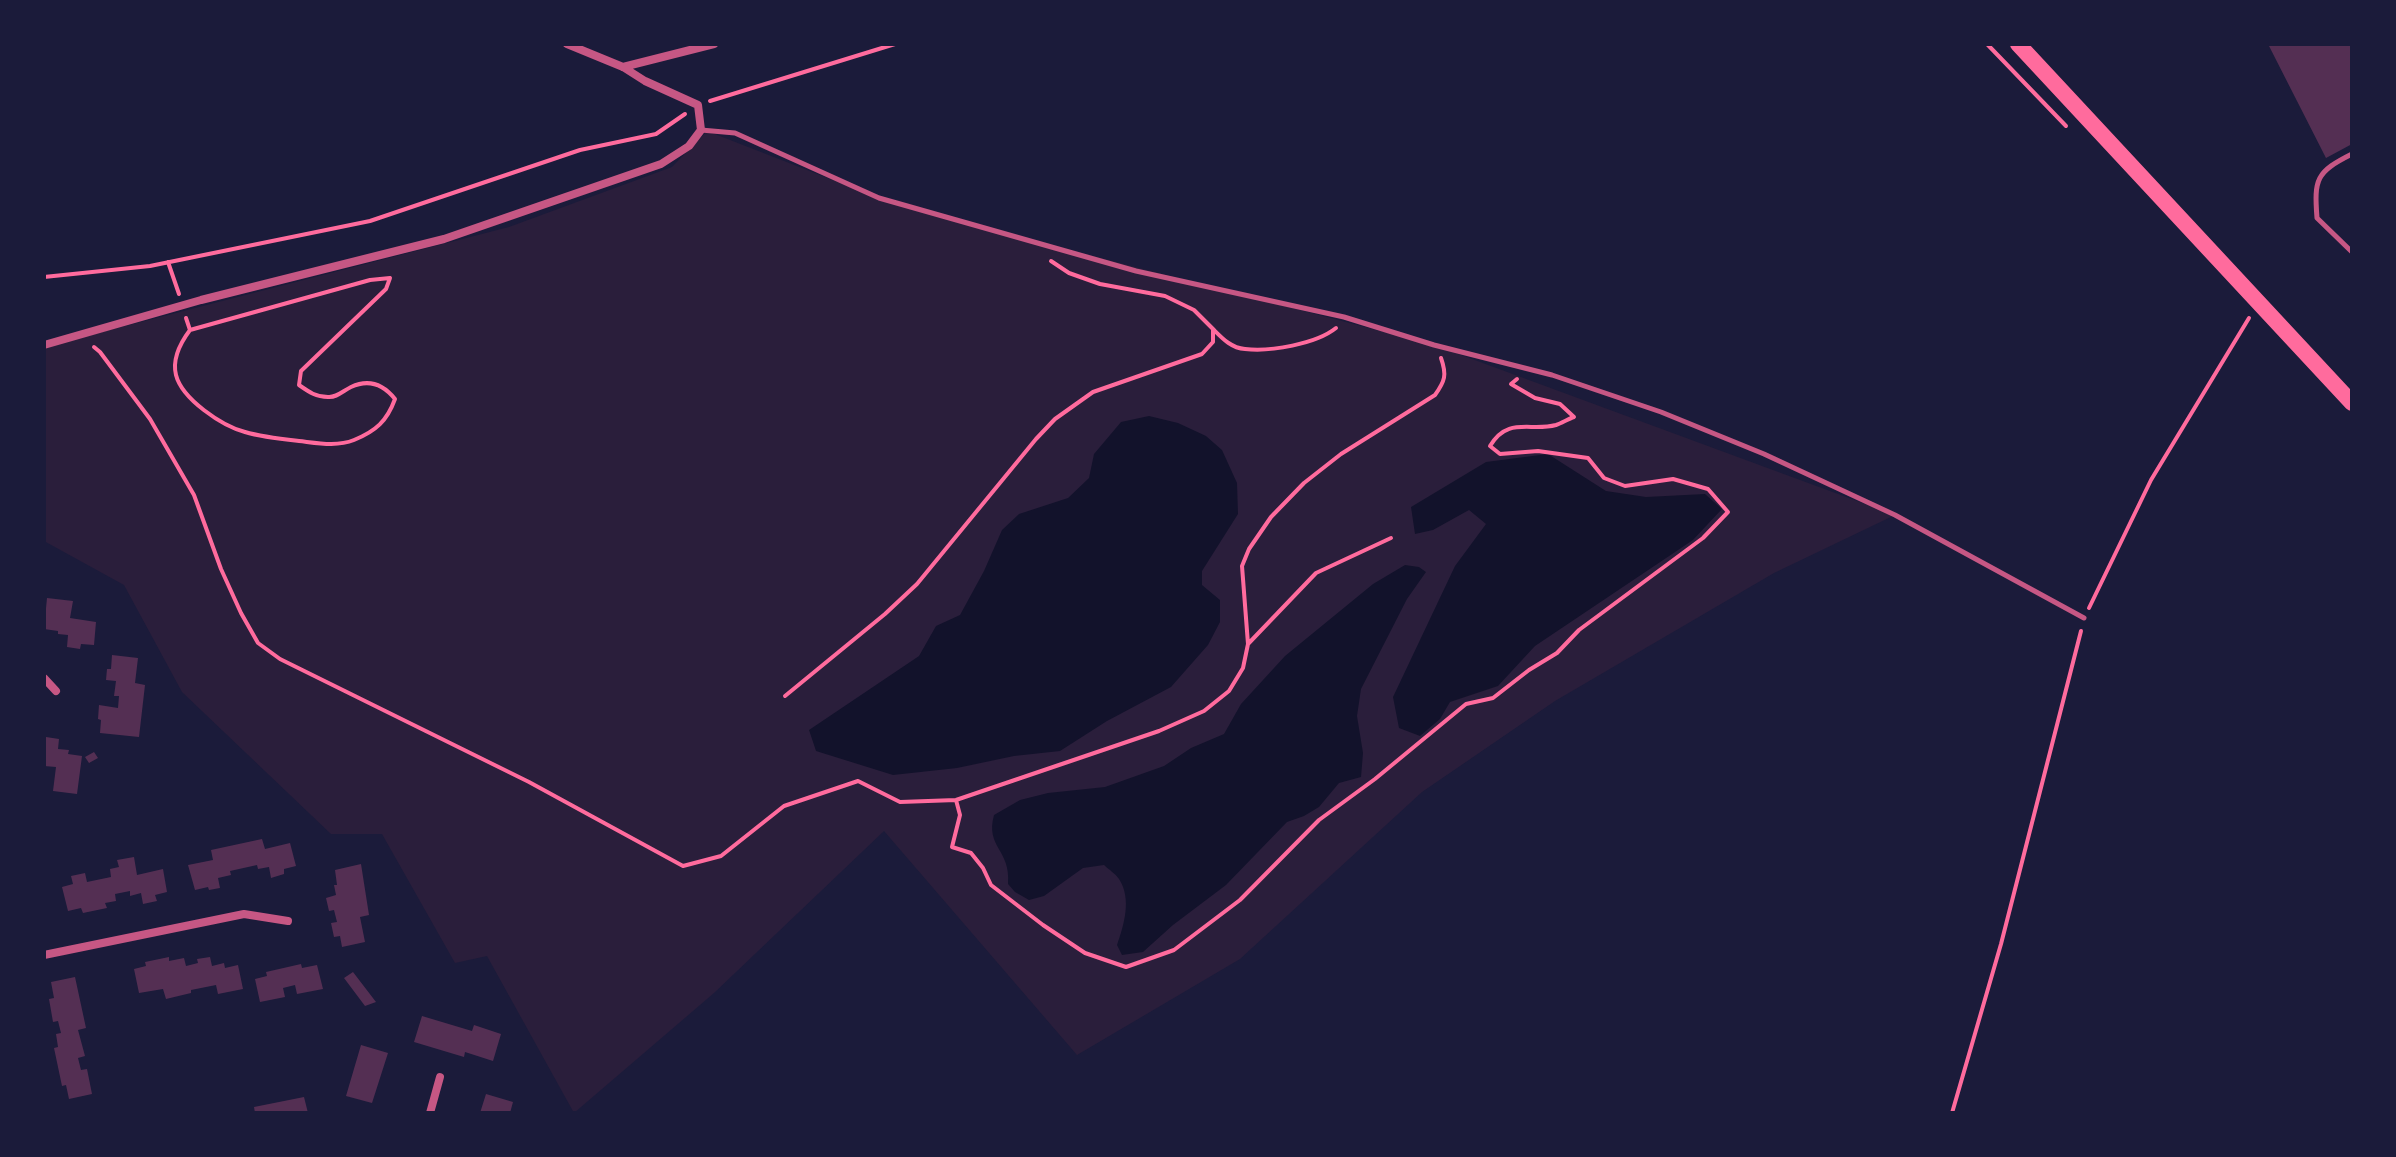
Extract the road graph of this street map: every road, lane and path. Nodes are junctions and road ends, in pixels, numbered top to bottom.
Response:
1 (567, 44) edge
2 (714, 44) edge
3 (895, 44) edge
4 (2018, 44) edge
5 (623, 67) junction
6 (698, 105) junction
7 (701, 130) junction
8 (2352, 154) edge
9 (2352, 252) edge
10 (1045, 257) dead end
11 (168, 262) junction
12 (44, 277) edge
13 (2258, 303) junction
14 (183, 305) junction
15 (1344, 317) junction
16 (1213, 329) junction
17 (190, 330) junction
18 (79, 336) junction
19 (44, 345) edge
20 (1434, 345) junction
21 (1528, 369) junction
22 (2352, 403) edge
23 (1391, 538) dead end
24 (2084, 618) junction
25 (1248, 644) junction
26 (44, 678) edge
27 (56, 691) dead end
28 (785, 696) dead end
29 (956, 800) junction
30 (288, 921) dead end
31 (44, 955) edge
32 (440, 1077) dead end
33 (430, 1113) edge
34 (1952, 1113) edge

1 - 5 street
2 - 5 street
3 - 6 path
4 - 13 main road
5 - 6 street
6 - 7 street
6 - 11 path
7 - 14 street
7 - 15 lane
8 - 9 lane
10 - 16 path
11 - 12 path
11 - 14 path
13 - 22 main road
13 - 24 path
14 - 17 path
14 - 18 street
15 - 16 path
15 - 20 lane
16 - 28 path
17 - 17 path
18 - 19 street
18 - 29 path
20 - 21 lane
20 - 25 path
21 - 24 lane
21 - 29 path
23 - 25 path
24 - 34 path
25 - 29 path
26 - 27 street
30 - 31 street
32 - 33 street

